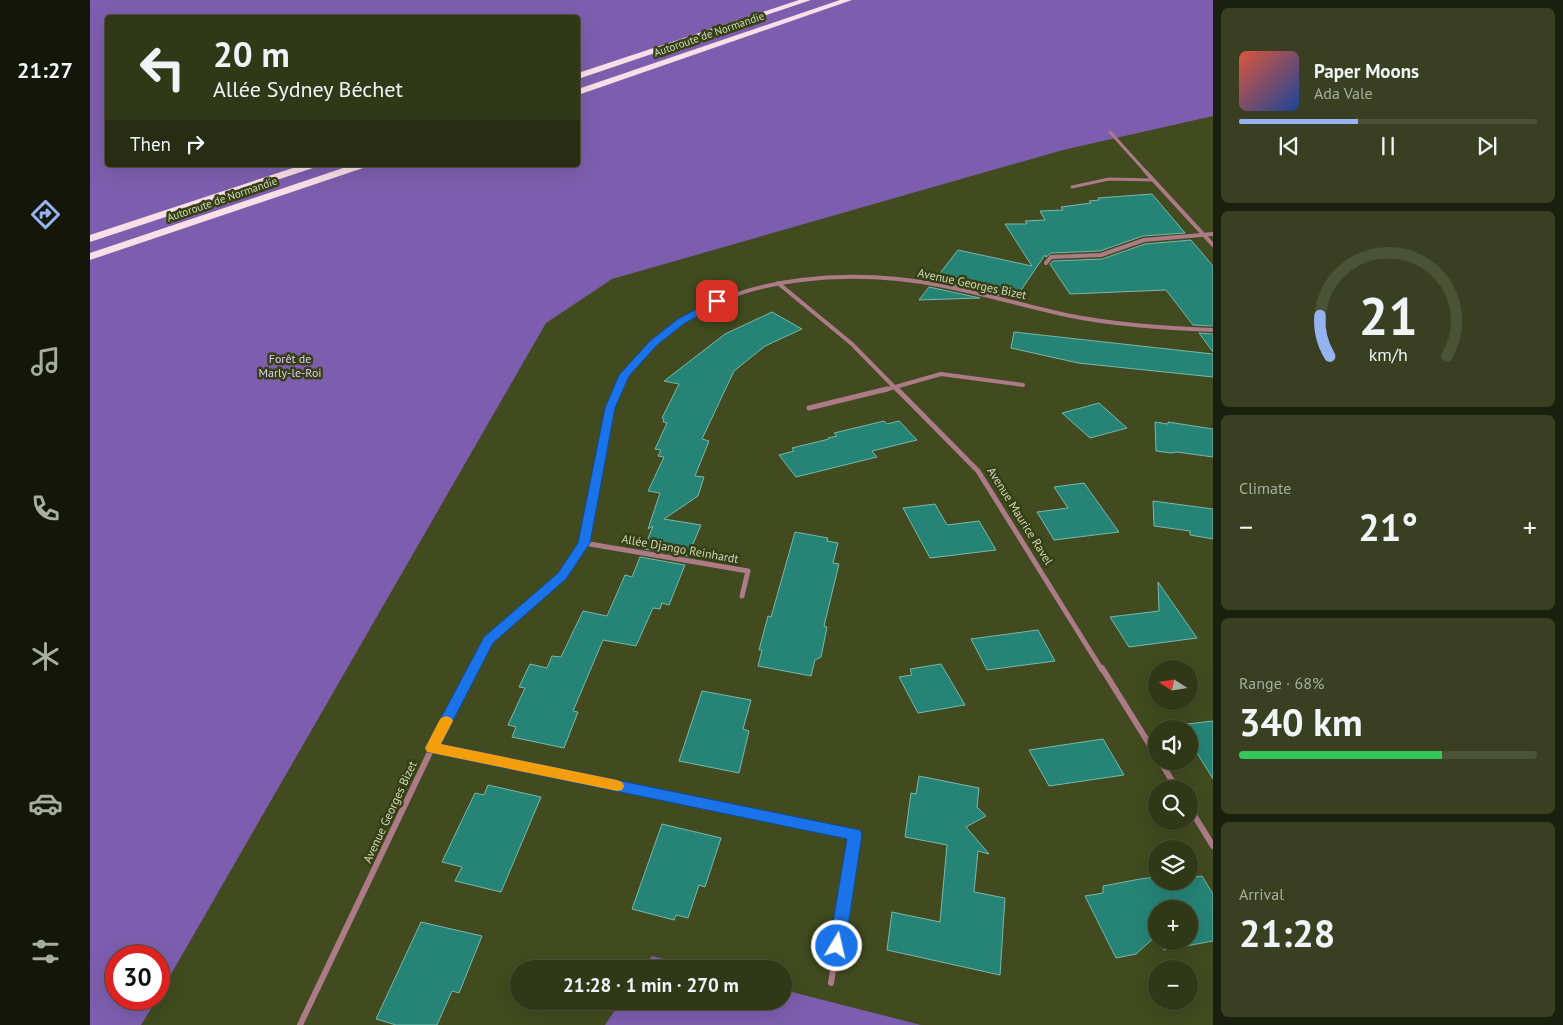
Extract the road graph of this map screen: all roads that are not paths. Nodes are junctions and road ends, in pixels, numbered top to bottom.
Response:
1 (807, 0) edge
2 (848, 0) edge
3 (580, 75) edge
4 (580, 91) edge
5 (1110, 132) dead end
6 (306, 167) edge
7 (356, 167) edge
8 (1154, 180) junction
9 (1072, 187) dead end
10 (1213, 234) edge
11 (1204, 236) junction
12 (90, 239) edge
13 (1213, 245) edge
14 (90, 257) edge
15 (1046, 263) dead end
16 (778, 283) junction
17 (1213, 330) edge
18 (1023, 385) dead end
19 (896, 387) junction
20 (809, 408) dead end
21 (584, 543) junction
22 (742, 596) dead end
23 (1148, 742) edge
24 (432, 748) junction
25 (1198, 822) edge
26 (1213, 846) edge
27 (831, 983) dead end
28 (300, 1025) edge

1 - 3 highway, Autoroute de Normandie
2 - 4 highway, Autoroute de Normandie
5 - 8 street
6 - 12 highway, Autoroute de Normandie
7 - 14 highway, Autoroute de Normandie
8 - 9 lane
8 - 11 street
10 - 11 street
11 - 13 street
11 - 15 street
16 - 17 street, Avenue Georges Bizet
16 - 19 street, Avenue Maurice Ravel
16 - 21 street, Avenue Georges Bizet
18 - 19 street
19 - 20 street
19 - 23 street, Avenue Maurice Ravel
21 - 22 street, Allée Django Reinhardt
21 - 24 street, Avenue Georges Bizet
24 - 27 street
24 - 28 street, Avenue Georges Bizet
25 - 26 street

